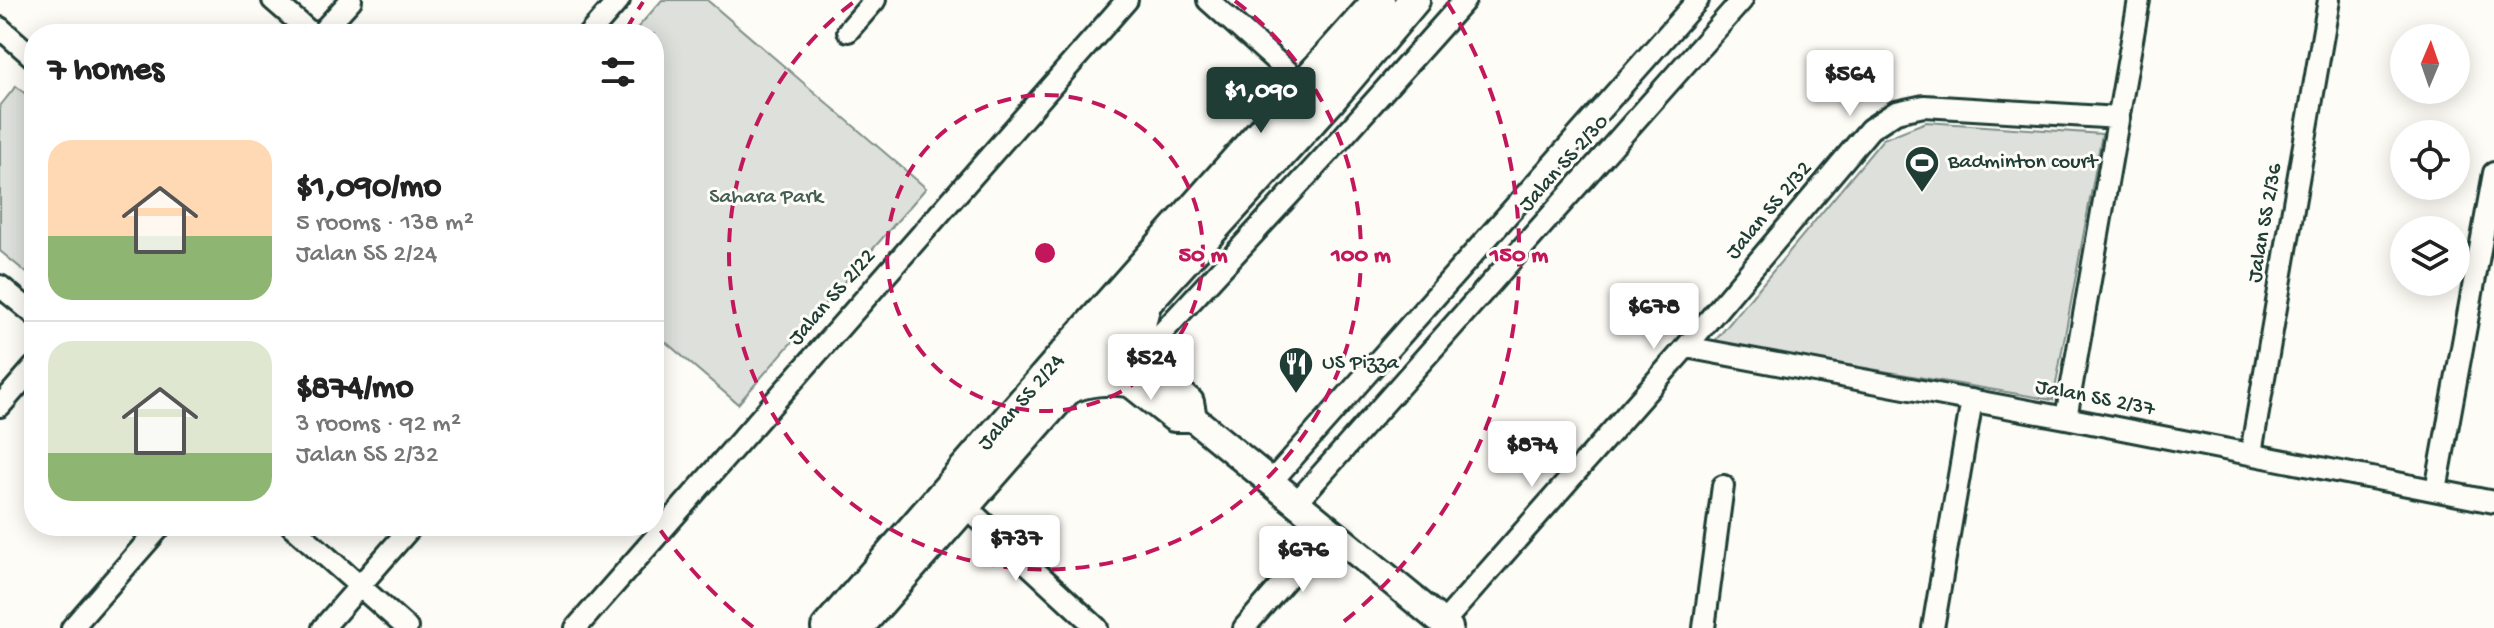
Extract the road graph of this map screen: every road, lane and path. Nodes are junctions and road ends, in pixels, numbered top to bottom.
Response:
1 (273, 0) edge
2 (351, 0) edge
3 (619, 0) edge
4 (875, 0) edge
5 (1127, 0) edge
6 (1208, 0) edge
7 (1379, 0) edge
8 (1414, 0) edge
9 (1465, 0) edge
10 (1698, 0) edge
11 (1742, 0) edge
12 (2139, 0) edge
13 (2329, 0) edge
14 (301, 24) edge
15 (329, 24) edge
16 (598, 24) edge
17 (0, 28) edge
18 (848, 31) dead end
19 (24, 49) edge
20 (1304, 86) junction
21 (2119, 118) junction
22 (2494, 173) edge
23 (0, 286) edge
24 (1146, 303) junction
25 (24, 306) edge
26 (1096, 339) junction
27 (1686, 347) junction
28 (1137, 373) junction
29 (24, 378) edge
30 (1067, 389) junction
31 (1972, 400) junction
32 (0, 406) edge
33 (2066, 418) junction
34 (2251, 453) junction
35 (1271, 482) junction
36 (1723, 486) dead end
37 (2436, 490) junction
38 (2494, 502) edge
39 (1296, 503) junction
40 (964, 505) junction
41 (664, 528) edge
42 (1329, 530) junction
43 (152, 536) edge
44 (303, 536) edge
45 (403, 536) edge
46 (657, 536) edge
47 (360, 586) junction
48 (1446, 626) edge
49 (72, 628) edge
50 (323, 628) edge
51 (407, 628) edge
52 (576, 628) edge
53 (827, 628) edge
54 (857, 628) edge
55 (1097, 628) edge
56 (1244, 628) edge
57 (1704, 628) edge
58 (1933, 628) edge

1 - 14 street
2 - 15 street
3 - 16 street
4 - 18 street
5 - 41 street, Jalan SS 2/22
6 - 20 street
7 - 20 main road, Jalan SS 2/24
8 - 24 main road, Jalan SS 2/24
9 - 28 street
10 - 35 street
11 - 39 street, Jalan SS 2/30
12 - 21 street
13 - 34 street, Jalan SS 2/36
17 - 19 street
20 - 26 main road, Jalan SS 2/24
21 - 27 street, Jalan SS 2/32
21 - 33 street
22 - 37 street
23 - 25 street
24 - 26 main road, Jalan SS 2/24
24 - 28 main road
26 - 28 street
26 - 30 main road, Jalan SS 2/24
26 - 53 main road, Jalan SS 2/24
27 - 31 street, Jalan SS 2/37
27 - 48 street, Jalan SS 2/32
28 - 30 main road
28 - 35 street
29 - 32 street
30 - 40 main road, Jalan SS 2/24
31 - 33 street, Jalan SS 2/37
31 - 58 street
33 - 34 street, Jalan SS 2/37
34 - 37 street, Jalan SS 2/37
35 - 39 street
36 - 57 street
37 - 38 street, Jalan SS 2/37
39 - 42 street
40 - 54 main road, Jalan SS 2/24
40 - 55 street
42 - 48 street
42 - 56 street
43 - 49 street
44 - 47 street
45 - 47 street
46 - 52 street, Jalan SS 2/22
47 - 50 street
47 - 51 street

